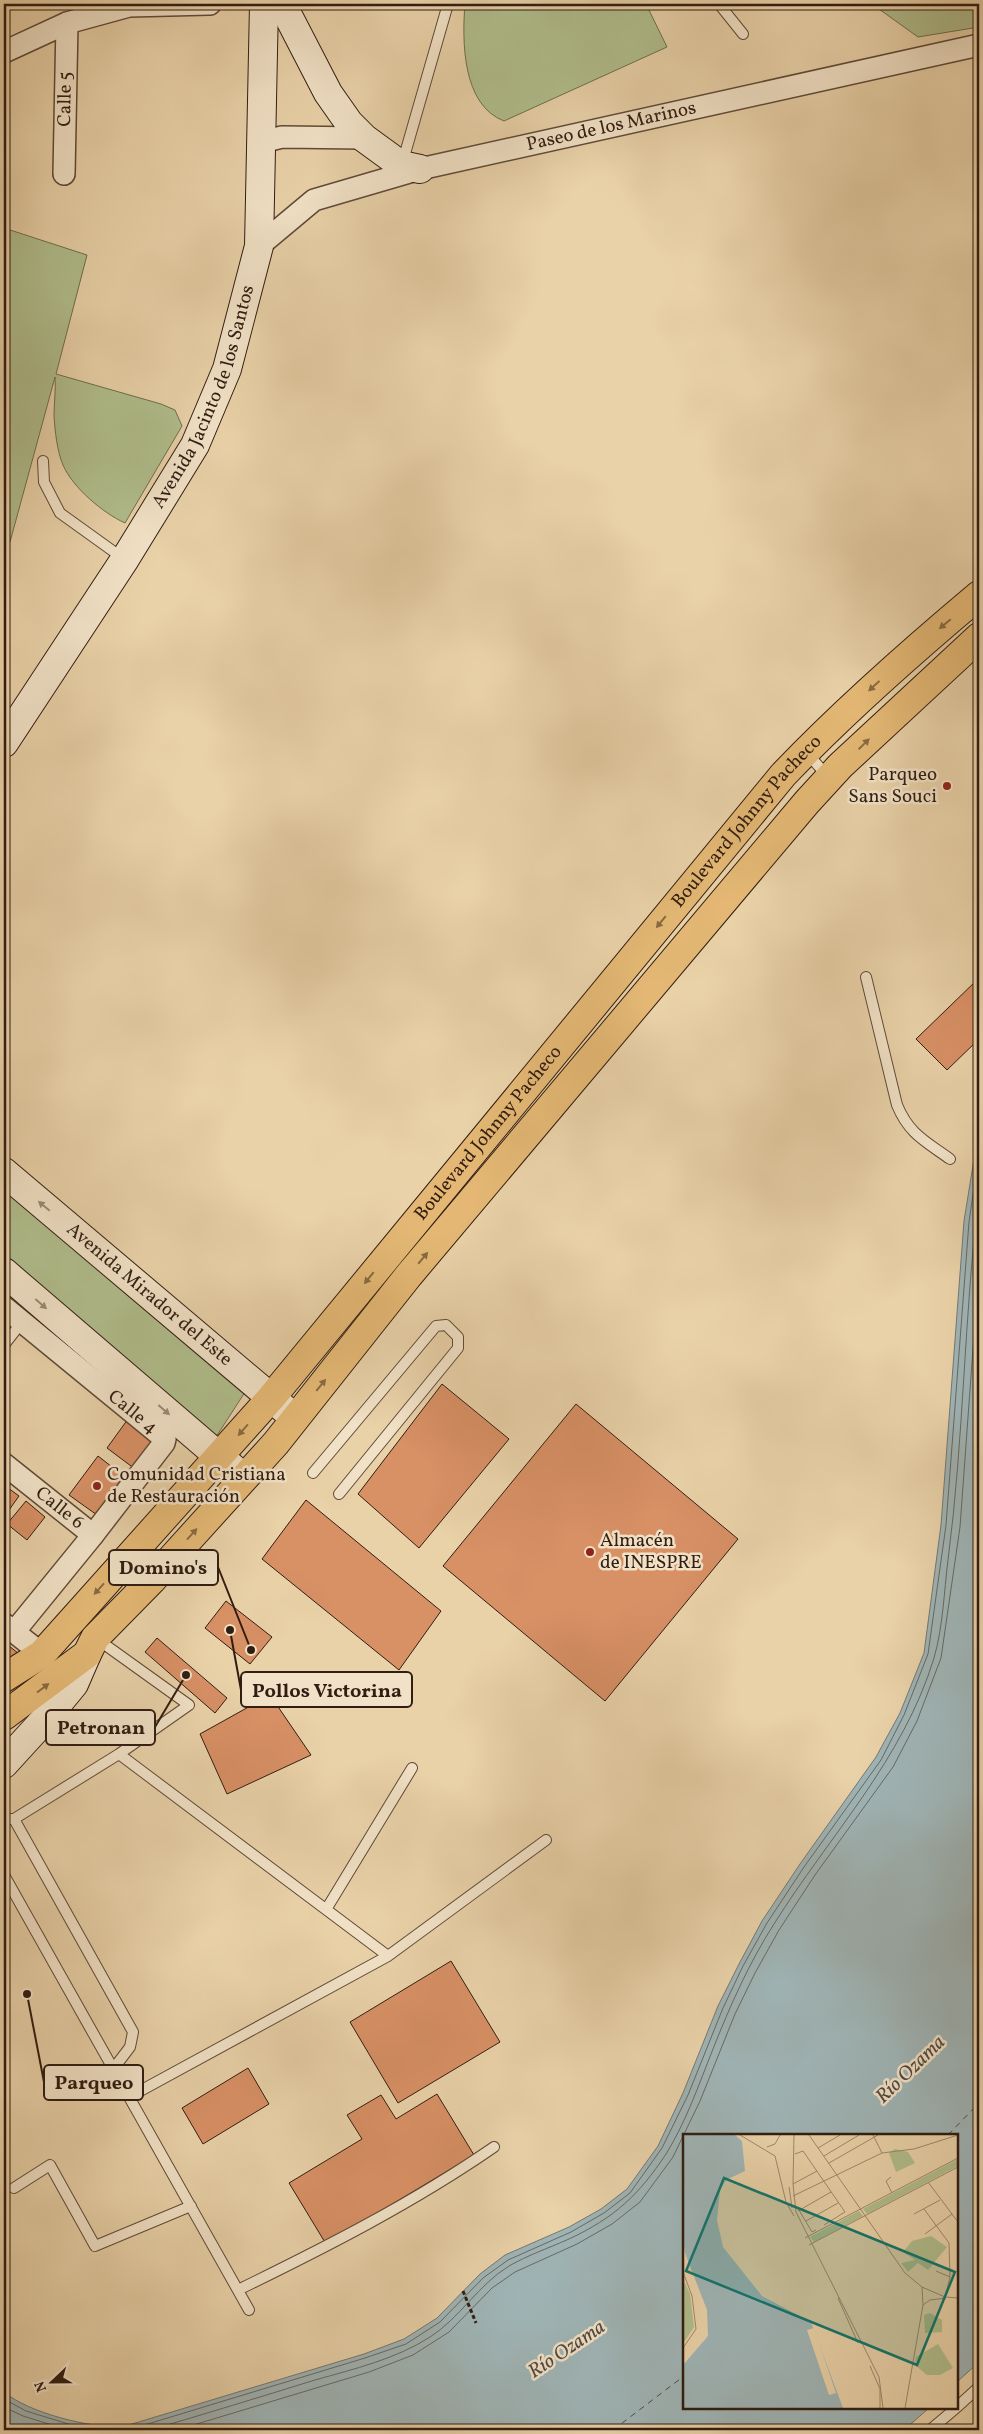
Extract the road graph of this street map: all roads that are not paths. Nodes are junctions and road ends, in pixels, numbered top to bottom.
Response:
1 (210, 4) edge
2 (264, 4) edge
3 (282, 4) edge
4 (448, 4) edge
5 (719, 4) edge
6 (67, 23) junction
7 (743, 34) dead end
8 (979, 45) edge
9 (4, 52) edge
10 (364, 138) junction
11 (262, 142) junction
12 (411, 167) junction
13 (64, 174) dead end
14 (259, 246) junction
15 (43, 461) dead end
16 (125, 559) junction
17 (979, 595) edge
18 (979, 636) edge
19 (4, 743) edge
20 (806, 751) junction
21 (830, 778) junction
22 (866, 977) dead end
23 (950, 1159) dead end
24 (4, 1172) edge
25 (4, 1272) edge
26 (4, 1307) edge
27 (22, 1322) junction
28 (4, 1345) edge
29 (271, 1398) junction
30 (295, 1418) junction
31 (219, 1457) junction
32 (4, 1464) edge
33 (313, 1473) dead end
34 (243, 1477) junction
35 (339, 1494) dead end
36 (93, 1535) junction
37 (9, 1628) edge
38 (91, 1646) junction
39 (42, 1654) junction
40 (4, 1678) edge
41 (4, 1716) edge
42 (119, 1754) junction
43 (4, 1764) edge
44 (412, 1768) dead end
45 (9, 1819) edge
46 (546, 1840) dead end
47 (4, 1875) edge
48 (327, 1908) junction
49 (388, 1956) junction
50 (114, 2068) junction
51 (129, 2097) junction
52 (494, 2147) dead end
53 (14, 2188) dead end
54 (191, 2206) junction
55 (238, 2290) junction
56 (249, 2310) dead end
57 (979, 2387) edge
58 (958, 2405) edge
59 (954, 2409) edge
60 (930, 2430) edge

1 - 6 street
2 - 11 main road, Avenida Jacinto de los Santos
3 - 10 main road
4 - 12 lane
5 - 7 lane
6 - 9 street
6 - 13 street, Calle 5
8 - 12 street, Paseo de los Marinos
10 - 11 street
10 - 12 main road
11 - 14 main road, Avenida Jacinto de los Santos
12 - 14 street, Paseo de los Marinos
14 - 16 main road, Avenida Jacinto de los Santos
15 - 16 lane
16 - 19 main road, Avenida Jacinto de los Santos
17 -> 20 main road, Boulevard Johnny Pacheco
21 -> 18 main road, Boulevard Johnny Pacheco
20 - 21 lane
20 -> 29 main road, Boulevard Johnny Pacheco
30 -> 21 main road, Boulevard Johnny Pacheco
22 - 23 lane
29 -> 24 main road, Avenida Mirador del Este
25 -> 31 main road
26 - 27 street, Calle 4
27 - 28 lane
27 - 36 street, Calle 4
29 - 30 main road, Avenida Mirador del Este
29 -> 31 main road, Boulevard Johnny Pacheco
30 - 34 main road, Boulevard Johnny Pacheco
31 - 34 main road
31 -> 39 main road, Boulevard Johnny Pacheco
32 - 36 street, Calle 6
33 - 35 lane
38 -> 34 main road, Boulevard Johnny Pacheco
36 - 37 street, Calle 4
37 - 39 street
41 -> 38 main road, Boulevard Johnny Pacheco
38 - 42 lane
38 - 43 main road
39 - 40 main road, Boulevard Johnny Pacheco
42 - 45 lane
42 - 48 lane
44 - 48 lane
45 - 50 lane
46 - 49 lane
47 - 50 lane
48 - 49 lane
49 - 51 lane
50 - 51 lane
51 - 54 lane
52 - 55 lane
53 - 54 lane
54 - 55 lane
55 - 56 lane
57 - 58 lane
59 - 60 lane

